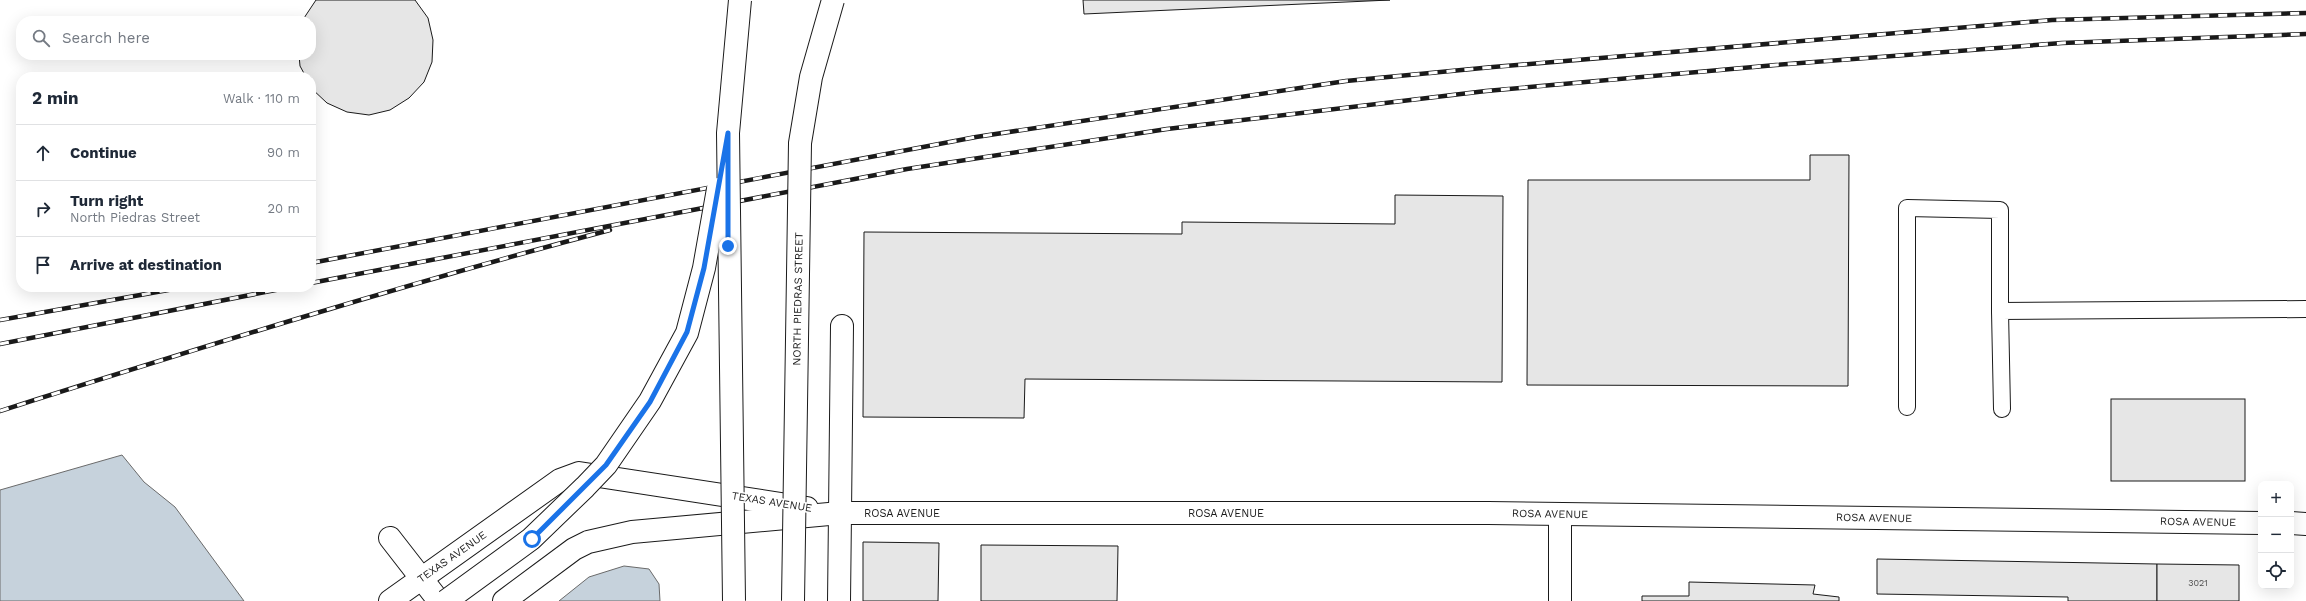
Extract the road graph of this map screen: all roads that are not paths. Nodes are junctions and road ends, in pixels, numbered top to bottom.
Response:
1 (740, 0) edge
2 (833, 0) edge
3 (728, 133) junction
4 (2306, 309) edge
5 (2000, 311) junction
6 (842, 326) dead end
7 (1907, 407) dead end
8 (2002, 409) dead end
9 (840, 513) junction
10 (1560, 514) junction
11 (2258, 523) edge
12 (2294, 524) edge
13 (2306, 524) edge
14 (390, 538) dead end
15 (422, 579) junction
16 (390, 601) edge
17 (439, 601) edge
18 (446, 601) edge
19 (504, 601) edge
20 (734, 601) edge
21 (793, 601) edge
22 (838, 601) edge
23 (1560, 601) edge

1 - 3 street, bridge
2 - 21 street, NORTH PIEDRAS STREET, bridge
3 - 18 street, bridge
3 - 20 street, bridge
4 - 5 lane
5 - 7 lane
5 - 8 lane
6 - 9 street
9 - 10 street, ROSA AVENUE
9 - 15 street, TEXAS AVENUE
9 - 19 street, TEXAS AVENUE
9 - 22 street
10 - 11 street, ROSA AVENUE
10 - 23 street
12 - 13 street
14 - 15 street
15 - 16 street, TEXAS AVENUE
15 - 17 street

